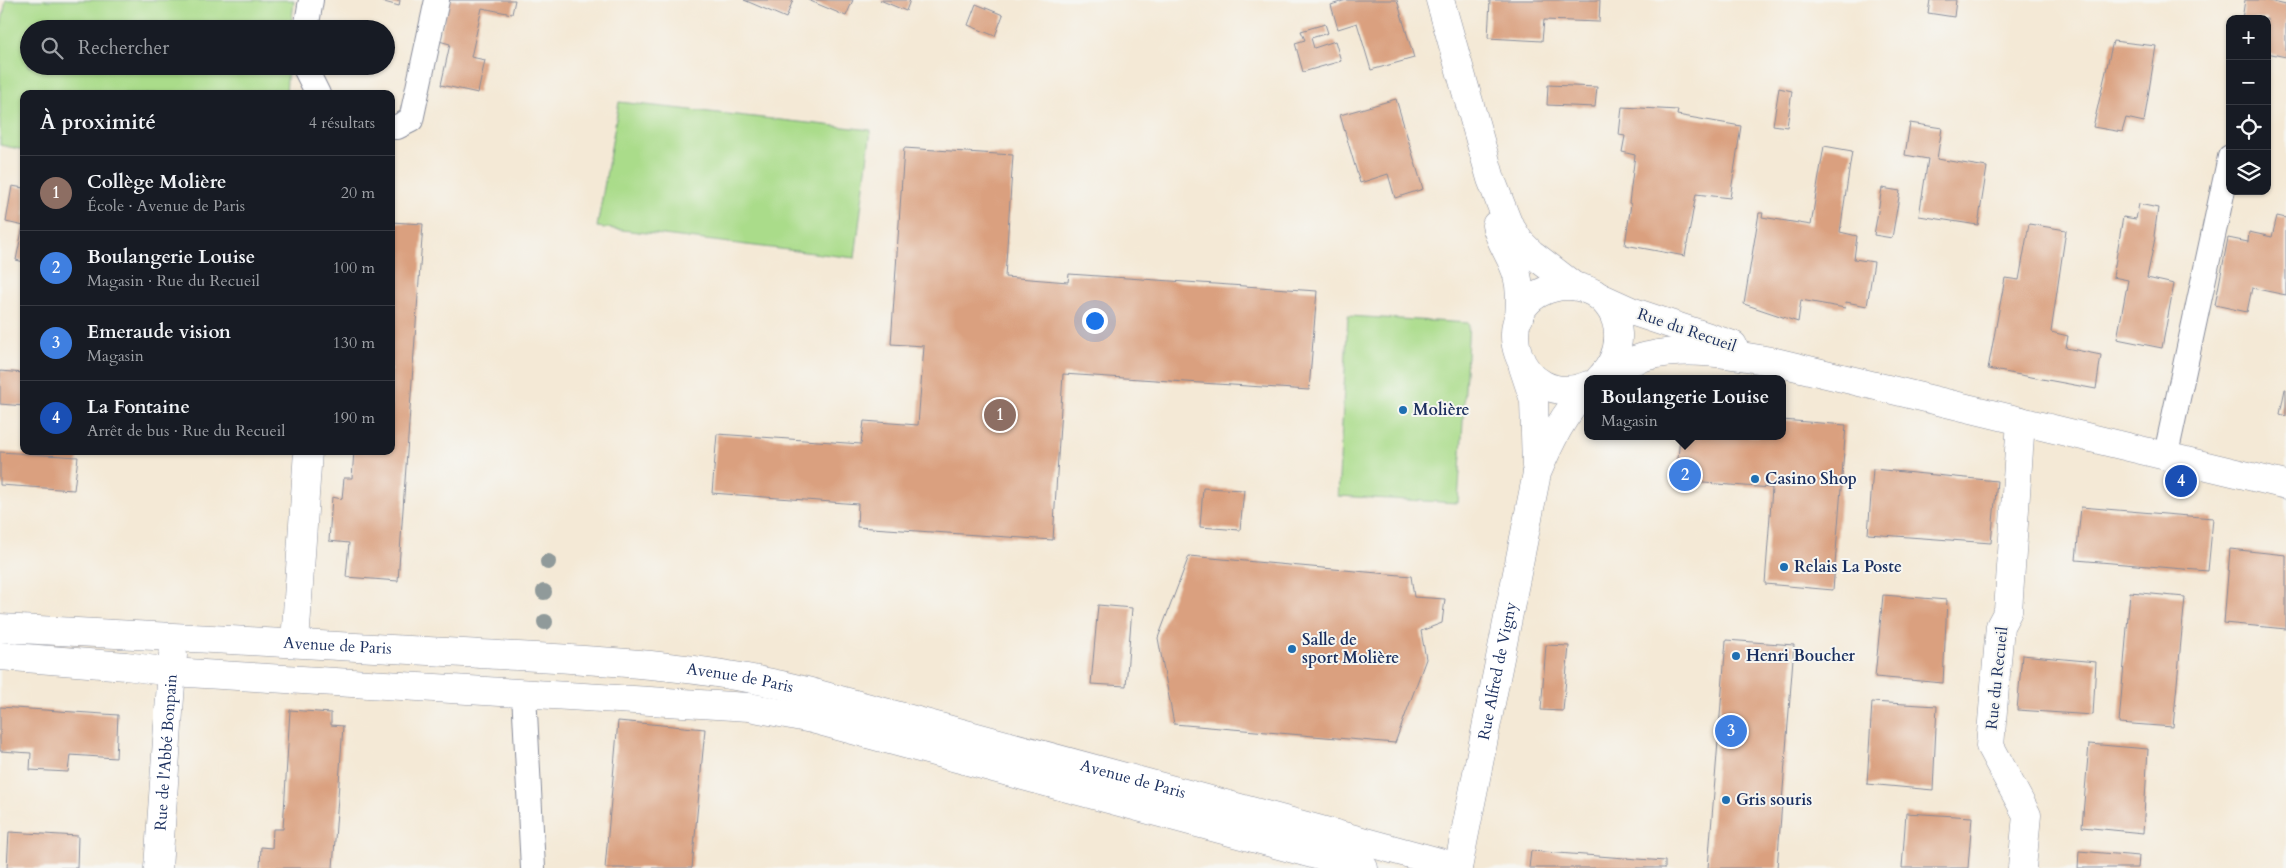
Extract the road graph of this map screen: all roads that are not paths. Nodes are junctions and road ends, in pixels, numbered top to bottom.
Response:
1 (311, 0) edge
2 (438, 0) edge
3 (1440, 0) edge
4 (308, 20) edge
5 (308, 75) edge
6 (316, 90) edge
7 (395, 127) edge
8 (2226, 176) edge
9 (1491, 178) junction
10 (1586, 291) junction
11 (1519, 318) junction
12 (1776, 362) junction
13 (1523, 367) junction
14 (1600, 375) edge
15 (1607, 375) edge
16 (1584, 385) edge
17 (1584, 394) edge
18 (2021, 420) junction
19 (2166, 454) junction
20 (308, 455) edge
21 (1537, 473) junction
22 (2286, 485) edge
23 (0, 628) edge
24 (174, 636) junction
25 (295, 643) junction
26 (0, 656) edge
27 (171, 672) junction
28 (524, 693) junction
29 (1458, 867) edge
30 (158, 868) edge
31 (532, 868) edge
32 (1364, 868) edge
33 (2022, 868) edge

1 - 4 lane
2 - 7 lane
3 - 9 street, Rue du Recueil
5 - 6 lane
8 - 19 lane
9 - 10 street, Rue du Recueil
9 - 11 street, Rue du Recueil
10 - 11 street
10 - 12 street, Rue du Recueil
10 - 14 street
11 - 13 street
12 - 15 street, Rue du Recueil
12 - 18 street, Rue du Recueil
13 - 16 street
13 - 21 street, Rue Alfred de Vigny
17 - 21 street, Rue Alfred de Vigny
18 - 19 street, Rue du Recueil
18 - 33 street, Rue du Recueil
19 - 22 street, Rue du Recueil
20 - 25 street
21 - 29 street, Rue Alfred de Vigny
23 - 24 street, Avenue de Paris
24 - 25 street, Avenue de Paris
24 - 27 street, Rue de l'Abbé Bonpain
25 - 29 street, Avenue de Paris
26 - 27 street, Avenue de Paris
27 - 28 street, Avenue de Paris
27 - 30 street, Rue de l'Abbé Bonpain
28 - 31 lane
28 - 32 street, Avenue de Paris

